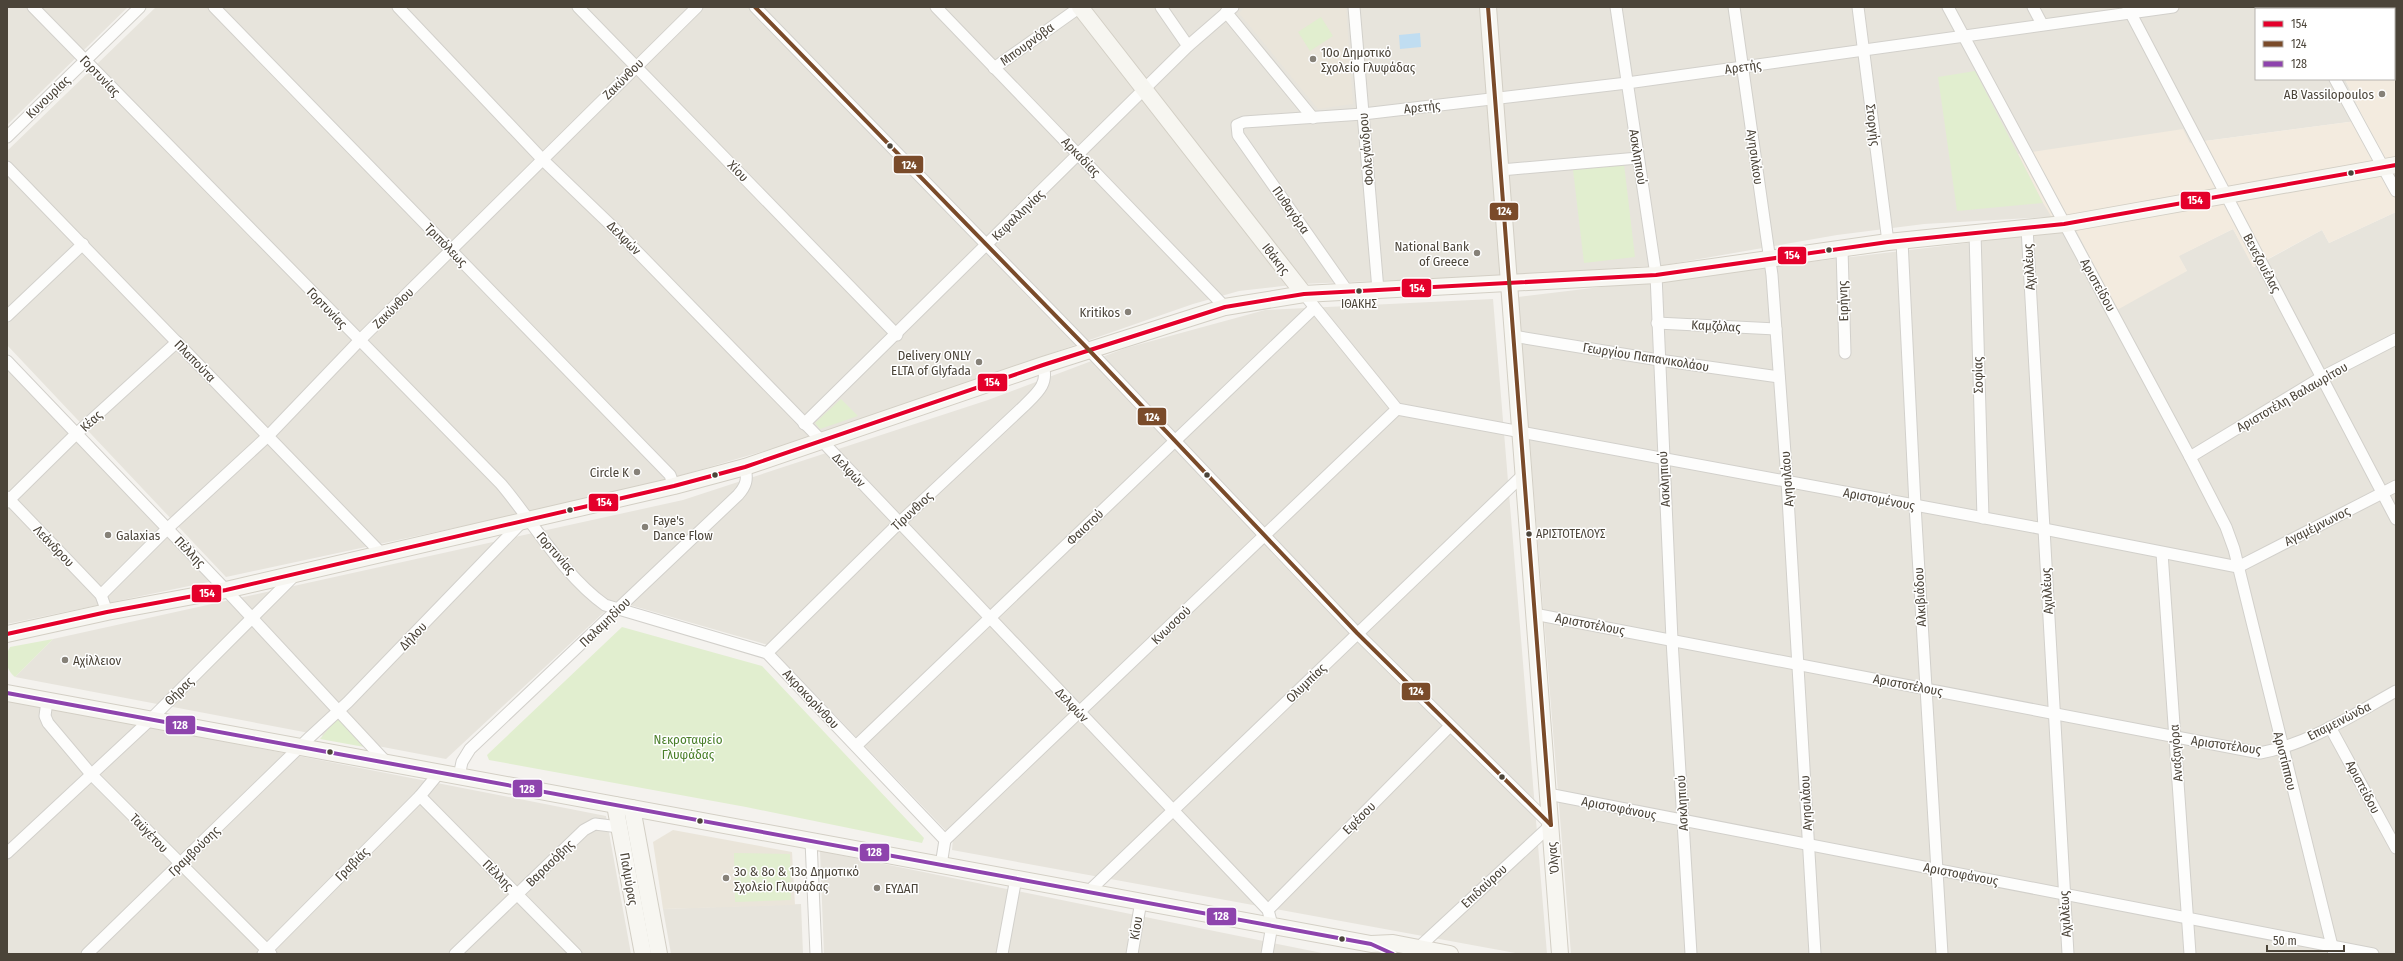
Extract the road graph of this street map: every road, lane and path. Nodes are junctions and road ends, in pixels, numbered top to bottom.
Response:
1 (32, 7) edge
2 (140, 7) edge
3 (214, 7) edge
4 (398, 7) edge
5 (578, 7) edge
6 (697, 7) edge
7 (755, 7) edge
8 (936, 7) edge
9 (1080, 7) edge
10 (1161, 7) edge
11 (1354, 7) edge
12 (1488, 7) edge
13 (1616, 7) edge
14 (1734, 7) edge
15 (1858, 7) edge
16 (1948, 7) edge
17 (2033, 7) edge
18 (2173, 7) edge
19 (1230, 9) edge
20 (2129, 10) edge
21 (2042, 24) junction
22 (1965, 38) junction
23 (1188, 46) junction
24 (1864, 51) junction
25 (85, 61) junction
26 (636, 66) junction
27 (1742, 67) junction
28 (994, 68) junction
29 (2336, 80) edge
30 (1627, 83) junction
31 (1144, 92) junction
32 (1494, 99) junction
33 (1363, 114) junction
34 (1313, 118) junction
35 (1236, 128) joint
36 (7, 137) edge
37 (1080, 155) junction
38 (1638, 158) junction
39 (543, 160) junction
40 (2390, 166) edge
41 (7, 167) edge
42 (1501, 170) junction
43 (2396, 191) edge
44 (2226, 194) junction
45 (2064, 224) junction
46 (2027, 228) junction
47 (1975, 233) junction
48 (1895, 242) junction
49 (83, 244) junction
50 (985, 246) junction
51 (1842, 249) junction
52 (451, 250) junction
53 (1769, 259) junction
54 (1656, 275) junction
55 (1509, 283) junction
56 (1378, 290) junction
57 (1348, 292) junction
58 (1304, 294) junction
59 (1225, 307) junction
60 (1314, 308) junction
61 (7, 316) edge
62 (1657, 323) junction
63 (1776, 329) junction
64 (896, 335) junction
65 (1513, 336) junction
66 (2396, 339) edge
67 (359, 341) junction
68 (177, 342) junction
69 (1089, 350) junction
70 (1845, 353) dead end
71 (1659, 360) junction
72 (7, 361) edge
73 (1043, 365) junction
74 (1779, 377) junction
75 (2322, 377) junction
76 (1397, 409) junction
77 (804, 424) junction
78 (1520, 431) junction
79 (76, 434) junction
80 (269, 435) junction
81 (822, 441) junction
82 (1174, 441) junction
83 (2190, 457) junction
84 (1663, 458) junction
85 (745, 467) junction
86 (1524, 474) junction
87 (1787, 481) junction
88 (674, 486) junction
89 (2396, 486) edge
90 (2382, 493) junction
91 (8, 500) edge
92 (1915, 505) junction
93 (1983, 518) junction
94 (2396, 519) edge
95 (525, 522) junction
96 (899, 523) junction
97 (2044, 528) junction
98 (167, 529) junction
99 (1264, 537) junction
100 (2162, 553) junction
101 (383, 555) junction
102 (2238, 567) junction
103 (295, 574) junction
104 (226, 590) junction
105 (101, 595) junction
106 (618, 609) junction
107 (107, 612) junction
108 (1534, 614) junction
109 (252, 617) junction
110 (992, 618) junction
111 (1357, 633) junction
112 (8, 634) edge
113 (1672, 640) junction
114 (767, 653) junction
115 (1798, 664) junction
116 (1926, 689) junction
117 (11, 691) edge
118 (2396, 691) edge
119 (47, 701) junction
120 (339, 710) junction
121 (1079, 713) junction
122 (2054, 713) junction
123 (150, 720) junction
124 (1450, 726) junction
125 (2330, 727) junction
126 (2175, 738) junction
127 (856, 746) junction
128 (300, 747) junction
129 (2282, 749) junction
130 (387, 763) junction
131 (439, 773) junction
132 (90, 774) junction
133 (459, 776) junction
134 (1548, 794) junction
135 (420, 796) junction
136 (615, 805) junction
137 (632, 808) junction
138 (1173, 811) junction
139 (1683, 821) junction
140 (1551, 825) junction
141 (619, 827) junction
142 (945, 840) junction
143 (811, 841) junction
144 (1809, 845) junction
145 (2396, 848) edge
146 (7, 854) edge
147 (180, 865) junction
148 (941, 865) junction
149 (1936, 869) junction
150 (1016, 878) junction
151 (1088, 892) junction
152 (2064, 893) junction
153 (518, 894) junction
154 (1141, 902) junction
155 (1268, 910) junction
156 (2189, 917) junction
157 (1558, 920) junction
158 (1272, 925) junction
159 (1371, 944) junction
160 (1418, 948) junction
161 (2333, 950) edge
162 (267, 953) edge
163 (87, 954) edge
164 (455, 954) edge
165 (576, 954) edge
166 (643, 954) edge
167 (659, 954) edge
168 (816, 954) edge
169 (1002, 954) edge
170 (1132, 954) edge
171 (1267, 954) edge
172 (1393, 954) edge
173 (1450, 954) edge
174 (1560, 954) edge
175 (1568, 954) edge
176 (1691, 954) edge
177 (1815, 954) edge
178 (1942, 954) edge
179 (2068, 954) edge
180 (2190, 954) edge
181 (2374, 954) edge

1 - 25 street, Γορτυνίας
2 - 25 street, Κυνουρίας
3 - 52 street, Τριπόλεως
4 - 39 street, Δελφών
5 - 26 street, Χίου
6 - 26 street, Ζακύνθου
7 - 50 street
8 - 28 street, Αρκαδίας
9 - 28 street, Μπουρνόβα
9 - 31 main road, Ιθάκης
10 - 23 street
11 - 33 street, Φολεγάνδρου
12 - 32 main road, Όλγας
13 - 30 street, Ασκληπιού
14 - 27 street, Αγησιλάου
15 - 24 street, Στοργής
16 - 22 street, Αριστείδου
17 - 21 street
18 - 20 street, Αρετής
19 - 23 street, Κεφαλληνίας
19 - 34 street
20 - 21 street, Αρετής
20 - 44 street, Βενεζουέλας
21 - 22 street, Αρετής
22 - 24 street, Αρετής
22 - 45 street, Αριστείδου
23 - 31 street, Κεφαλληνίας
24 - 27 street, Αρετής
24 - 48 street, Στοργής
25 - 36 street, Κυνουρίας
25 - 67 street, Γορτυνίας
26 - 39 street, Ζακύνθου
26 - 64 street, Χίου
27 - 30 street, Αρετής
27 - 53 street, Αγησιλάου
28 - 37 street, Αρκαδίας
29 - 40 street
30 - 32 street, Αρετής
30 - 38 street, Ασκληπιού
31 - 37 street, Κεφαλληνίας
31 - 58 main road, Ιθάκης
32 - 33 street, Αρετής
32 - 42 main road, Όλγας
33 - 34 street, Αρετής
33 - 56 street, Φολεγάνδρου
34 - 35 street, Αρετής
35 - 57 street, Πυθαγόρα
37 - 50 street, Κεφαλληνίας
37 - 59 street, Αρκαδίας
38 - 42 street
38 - 54 street, Ασκληπιού
39 - 52 street, Ζακύνθου
39 - 77 street, Δελφών
40 - 43 street
40 - 44 main road
41 - 49 street, Πλαπούτα
42 - 55 main road, Όλγας
44 - 45 main road
44 - 75 street, Βενεζουέλας
45 - 46 main road
45 - 83 street, Αριστείδου
46 - 47 main road
46 - 97 street, Αχιλλέως
47 - 48 main road
47 - 93 street, Σοφίας
48 - 51 main road
48 - 92 street, Αλκιβιάδου
49 - 61 street
49 - 68 street, Πλαπούτα
50 - 64 street, Κεφαλληνίας
50 - 69 street
51 - 53 main road
51 - 70 street, Ειρήνης
52 - 67 street, Ζακύνθου
52 - 88 street, Τριπόλεως
53 - 54 main road
53 - 63 street, Αγησιλάου
54 - 55 main road
54 - 62 street, Ασκληπιού
55 - 56 main road
55 - 65 main road, Όλγας
56 - 57 main road
57 - 58 main road
58 - 59 main road
58 - 60 street, Ιθάκης
59 - 69 main road
60 - 76 street, Ιθάκης
60 - 82 street, Φαιστού
62 - 63 street, Καμζόλας
62 - 71 street, Ασκληπιού
63 - 74 street, Αγησιλάου
64 - 77 street, Κεφαλληνίας
65 - 71 street, Γεωργίου Παπανικολάου
65 - 78 main road, Όλγας
66 - 75 street, Αριστοτέλη Βαλαωρίτου
67 - 80 street, Ζακύνθου
67 - 95 street, Γορτυνίας
68 - 79 street, Κέας
68 - 80 street, Πλαπούτα
69 - 73 main road
69 - 82 street
71 - 74 street, Γεωργίου Παπανικολάου
71 - 84 street, Ασκληπιού
72 - 79 street, Πέλλης
73 - 81 main road
73 - 96 street, Τίρυνθιος
74 - 87 street, Αγησιλάου
75 - 83 street, Αριστοτέλη Βαλαωρίτου
75 - 90 street, Βενεζουέλας
76 - 78 street
76 - 99 street, Κνωσσού
77 - 81 street, Δελφών
78 - 84 street, Αριστομένους
78 - 86 main road, Όλγας
79 - 91 street, Κέας
79 - 98 street, Πέλλης
80 - 98 street, Ζακύνθου
80 - 101 street, Πλαπούτα
81 - 85 main road
81 - 96 street, Δελφών
82 - 99 street
82 - 110 street, Φαιστού
83 - 102 street, Αριστείδου
84 - 87 street, Αριστομένους
84 - 113 street, Ασκληπιού
85 - 88 main road
85 - 106 street, Παλαμηδίου
86 - 108 main road, Όλγας
86 - 111 street, Ολυμπίας
87 - 92 street, Αριστομένους
87 - 115 street, Αγησιλάου
88 - 95 main road
89 - 90 street, Αγαμέμνωνος
90 - 94 street, Βενεζουέλας
90 - 102 street, Αγαμέμνωνος
91 - 105 street, Λεάνδρου
92 - 93 street, Αριστομένους
92 - 116 street, Αλκιβιάδου
93 - 97 street, Αριστομένους
95 - 101 main road
95 - 106 street, Γορτυνίας
95 - 120 street, Δήλου
96 - 110 street, Δελφών
96 - 114 street, Τίρυνθιος
97 - 100 street, Αριστομένους
97 - 122 street, Αχιλλέως
98 - 104 street, Πέλλης
98 - 105 street, Ζακύνθου
99 - 111 street
99 - 121 street, Κνωσσού
100 - 102 street, Αριστομένους
100 - 126 street, Αναξαγόρα
101 - 103 main road
102 - 129 street, Αριστίππου
103 - 104 main road
103 - 109 street, Θήρας
104 - 107 main road
104 - 109 street, Πέλλης
105 - 107 street
106 - 114 street, Ακροκορίνθου
106 - 133 street, Παλαμηδίου
107 - 112 main road
108 - 113 street, Αριστοτέλους
108 - 134 main road, Όλγας
109 - 120 street, Πέλλης
109 - 123 street, Θήρας
110 - 121 street, Δελφών
110 - 127 street, Φαιστού
111 - 124 street
111 - 138 street, Ολυμπίας
113 - 115 street, Αριστοτέλους
113 - 139 street, Ασκληπιού
114 - 127 street, Ακροκορίνθου
115 - 116 street, Αριστοτέλους
115 - 144 street, Αγησιλάου
116 - 122 street, Αριστοτέλους
116 - 149 street, Αλκιβιάδου
117 - 119 main road
118 - 125 street, Επαμεινώνδα
119 - 123 main road
119 - 132 street, Ταϋγέτου
120 - 128 street, Δήλου
120 - 130 street, Πέλλης
121 - 138 street, Δελφών
121 - 142 street, Κνωσσού
122 - 126 street, Αριστοτέλους
122 - 152 street, Αχιλλέως
123 - 128 main road
123 - 132 street, Θήρας
124 - 140 street
124 - 155 street, Εφέσου
125 - 129 street, Επαμεινώνδα
125 - 145 street, Αριστείδου
126 - 129 street, Αριστοτέλους
126 - 156 street, Αναξαγόρα
127 - 142 street, Ακροκορίνθου
128 - 130 main road
128 - 147 street, Γραμβούσης
129 - 161 street, Αριστίππου
130 - 131 main road
131 - 133 main road
131 - 135 street, Γραβιάς
132 - 146 street, Θήρας
132 - 147 street, Ταϋγέτου
133 - 136 main road
134 - 139 street, Αριστοφάνους
134 - 140 main road, Όλγας
135 - 153 street, Πέλλης
135 - 162 street, Γραβιάς
136 - 137 main road
136 - 141 main road, Παλμύρας
137 - 143 main road
137 - 167 main road, Παλμύρας
138 - 151 street, Ολυμπίας
138 - 155 street, Δελφών
139 - 144 street, Αριστοφάνους
139 - 176 street, Ασκληπιού
140 - 157 main road, Όλγας
140 - 160 street, Επιδαύρου
141 - 153 street, Βαρασόβης
141 - 166 main road, Παλμύρας
142 - 148 street
143 - 148 main road
143 - 168 street
144 - 149 street, Αριστοφάνους
144 - 177 street, Αγησιλάου
147 - 162 street, Ταϋγέτου
147 - 163 street, Γραμβούσης
148 - 150 main road
149 - 152 street, Αριστοφάνους
149 - 178 street, Αλκιβιάδου
150 - 151 main road
150 - 169 street
151 - 154 main road
152 - 156 street, Αριστοφάνους
152 - 179 street, Αχιλλέως
153 - 164 street, Βαρασόβης
153 - 165 street, Πέλλης
154 - 158 main road
154 - 170 street, Κίου
155 - 158 street, Δελφών
156 - 161 street, Αριστοφάνους
156 - 180 street, Αναξαγόρα
157 - 174 main road, Όλγας
157 - 175 main road, Όλγας
158 - 159 main road
158 - 171 street
159 - 160 main road
159 - 172 main road
160 - 173 main road
161 - 181 street, Αριστοφάνους

